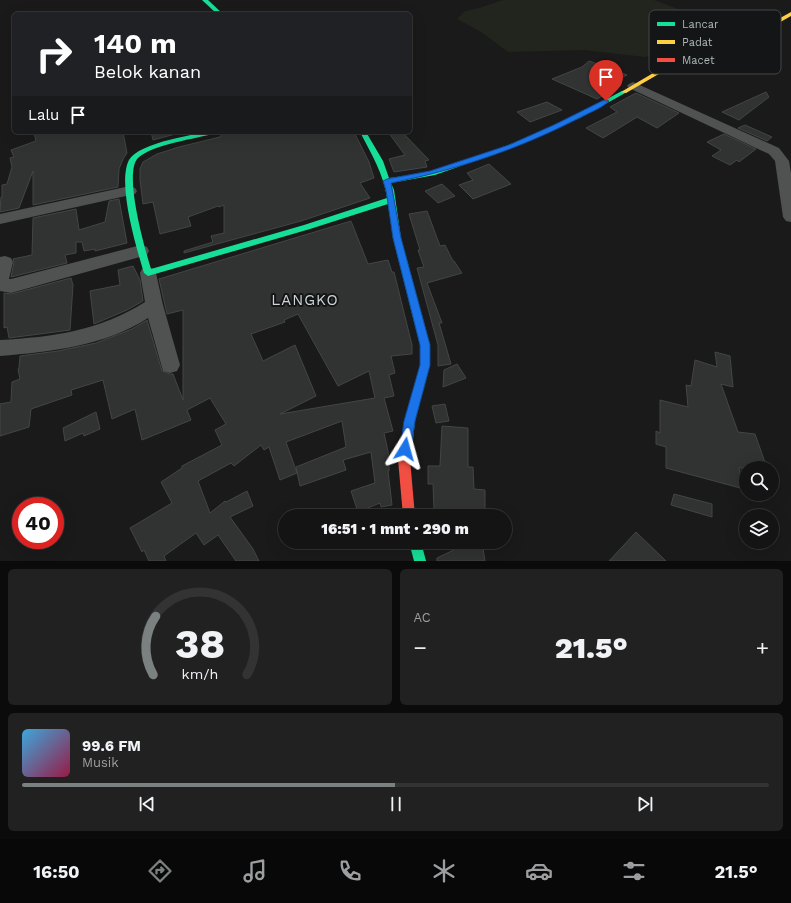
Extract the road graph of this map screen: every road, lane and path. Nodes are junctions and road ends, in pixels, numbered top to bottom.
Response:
1 (205, 0) edge
2 (218, 12) edge
3 (791, 14) edge
4 (781, 20) edge
5 (654, 74) edge
6 (633, 86) junction
7 (207, 134) edge
8 (364, 134) edge
9 (387, 181) junction
10 (130, 191) junction
11 (392, 200) junction
12 (791, 217) edge
13 (0, 219) edge
14 (141, 251) junction
15 (5, 262) dead end
16 (148, 273) junction
17 (154, 305) junction
18 (0, 348) edge
19 (170, 365) dead end
20 (408, 509) edge
21 (417, 549) edge
22 (420, 561) edge

1 - 2 street
3 - 4 street
5 - 6 street
6 - 9 street
6 - 12 street
7 - 10 street
8 - 9 street
9 - 11 street
10 - 13 street
10 - 14 street
11 - 16 street
11 - 20 street
14 - 15 street
14 - 16 street
16 - 17 street
17 - 18 street
17 - 19 street
21 - 22 street

